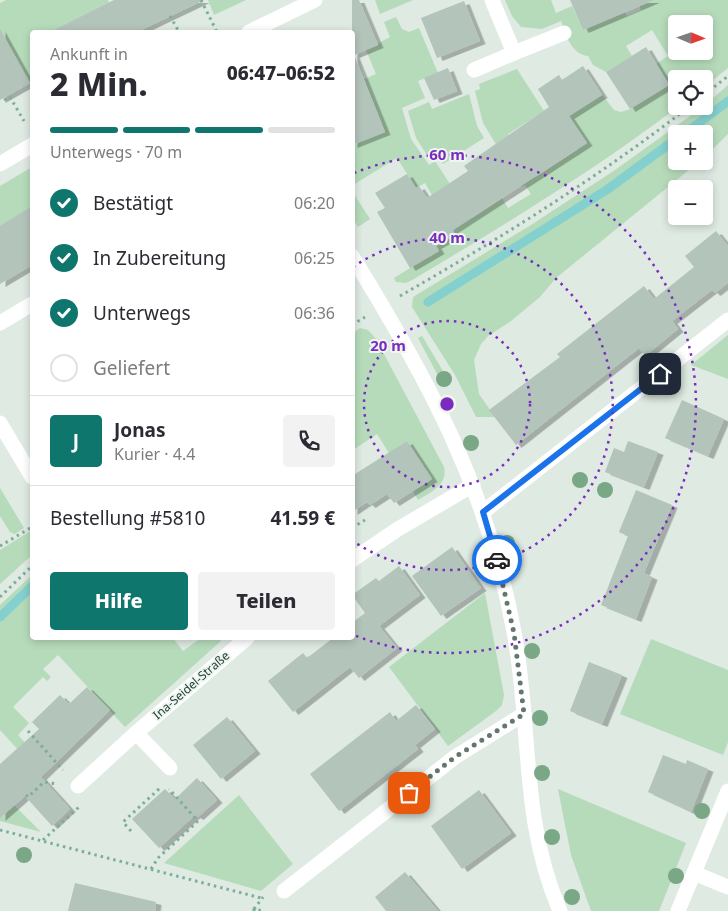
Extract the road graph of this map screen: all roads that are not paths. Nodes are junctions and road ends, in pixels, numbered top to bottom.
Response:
1 (315, 0) edge
2 (492, 0) edge
3 (253, 30) edge
4 (564, 33) dead end
5 (514, 53) junction
6 (474, 70) dead end
7 (30, 146) edge
8 (0, 164) edge
9 (355, 261) edge
10 (30, 305) edge
11 (728, 320) edge
12 (0, 323) edge
13 (0, 424) edge
14 (30, 474) edge
15 (473, 485) junction
16 (483, 512) junction
17 (355, 558) edge
18 (244, 640) edge
19 (524, 714) junction
20 (136, 732) junction
21 (170, 768) dead end
22 (78, 786) road end
23 (728, 791) edge
24 (694, 873) junction
25 (728, 887) edge
26 (284, 891) dead end
27 (560, 911) edge
28 (678, 911) edge

1 - 3 street
2 - 5 street
4 - 5 street
5 - 6 street
7 - 8 street
9 - 15 street
10 - 12 street
11 - 16 street
13 - 14 street
15 - 16 street
15 - 17 street
16 - 19 street
18 - 20 street, Ina-Seidel-Straße
19 - 26 street
19 - 27 street
20 - 21 street
20 - 22 street, Ina-Seidel-Straße
23 - 24 street
24 - 25 street
24 - 28 street

